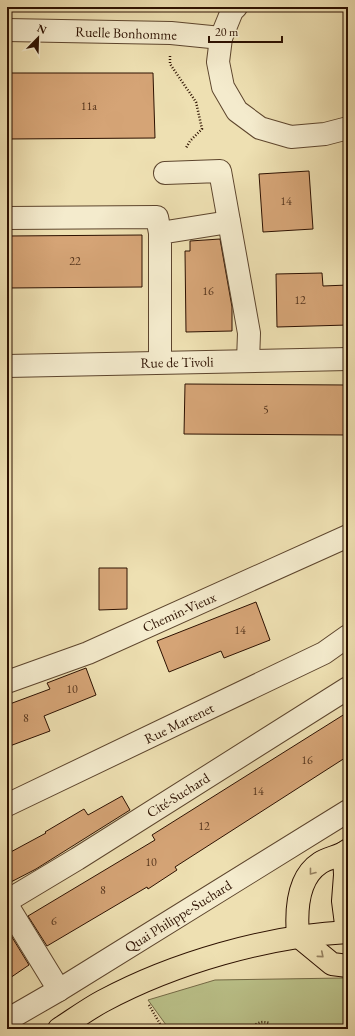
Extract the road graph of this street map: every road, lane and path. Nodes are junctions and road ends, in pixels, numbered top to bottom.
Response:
1 (236, 7) edge
2 (7, 30) edge
3 (221, 38) junction
4 (170, 64) dead end
5 (348, 128) edge
6 (184, 153) dead end
7 (166, 173) dead end
8 (7, 218) edge
9 (229, 222) junction
10 (160, 233) junction
11 (348, 359) edge
12 (248, 361) junction
13 (160, 362) junction
14 (7, 366) edge
15 (348, 536) edge
16 (348, 636) edge
17 (7, 682) edge
18 (348, 688) edge
19 (7, 805) edge
20 (348, 811) edge
21 (346, 852) edge
22 (7, 901) edge
23 (7, 905) edge
24 (348, 932) edge
25 (298, 936) junction
26 (348, 966) edge
27 (60, 990) junction
28 (7, 1020) edge
29 (269, 1023) dead end
30 (59, 1029) edge
31 (252, 1029) edge

1 - 3 street
2 - 3 street, Ruelle Bonhomme
3 - 5 street
4 - 6 path
7 - 9 street
8 - 10 street
9 - 10 street
9 - 12 street
10 - 13 street
11 - 12 street, Rue de Tivoli
12 - 13 street, Rue de Tivoli
13 - 14 street, Rue de Tivoli
15 - 17 street, Chemin-Vieux
16 - 19 street, Rue Martenet
18 - 22 street, Cité-Suchard
20 - 27 street, Quai Philippe-Suchard
21 - 24 main road
21 -> 25 main road
23 - 27 street
24 - 25 main road
25 -> 26 main road
25 - 30 main road
27 - 28 street, Quai Philippe-Suchard
29 - 31 path

